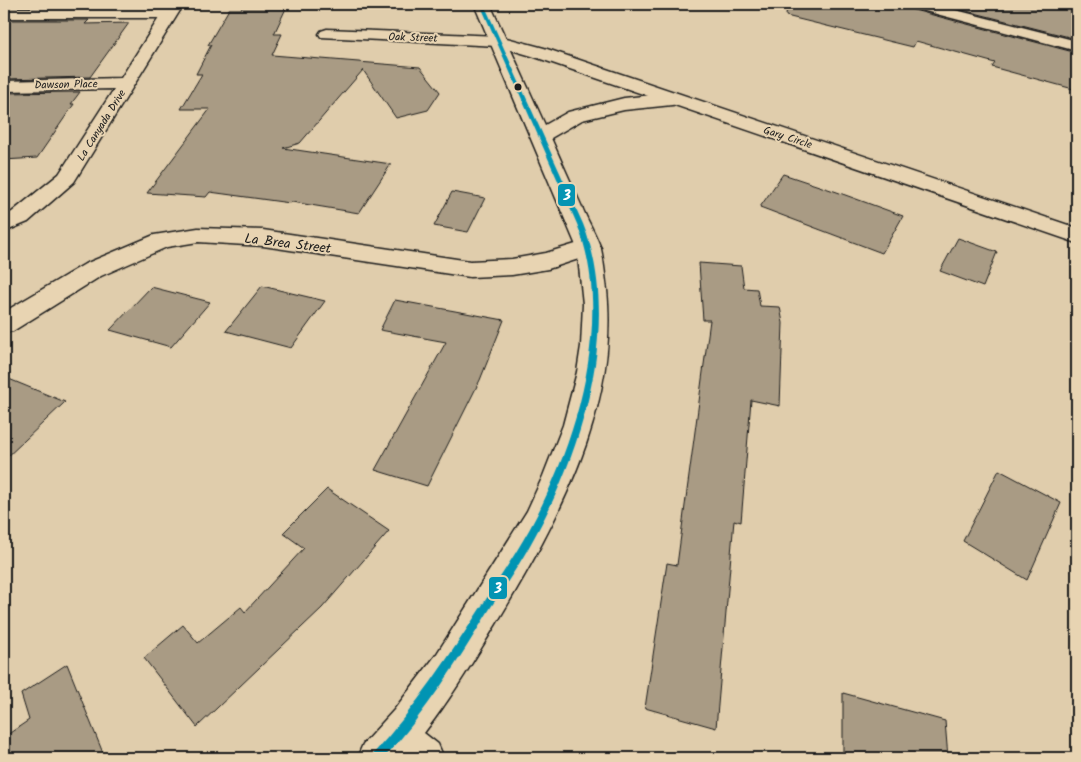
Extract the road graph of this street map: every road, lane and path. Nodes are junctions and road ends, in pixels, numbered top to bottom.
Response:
1 (482, 4) edge
2 (915, 4) edge
3 (173, 8) edge
4 (4, 13) edge
5 (327, 34) dead end
6 (499, 41) junction
7 (1077, 46) edge
8 (128, 83) junction
9 (4, 86) edge
10 (672, 99) junction
11 (540, 136) junction
12 (4, 225) edge
13 (1077, 236) edge
14 (589, 248) junction
15 (4, 324) edge
16 (400, 751) edge

1 - 6 street
2 - 7 street
3 - 4 street
3 - 8 street, La Canyada Drive
5 - 6 street, Oak Street
6 - 10 street, Gary Circle
6 - 11 street
8 - 9 street, Dawson Place
8 - 12 street, La Canyada Drive
10 - 11 street
10 - 13 street, Gary Circle
11 - 14 street
14 - 15 street, La Brea Street
14 - 16 street

